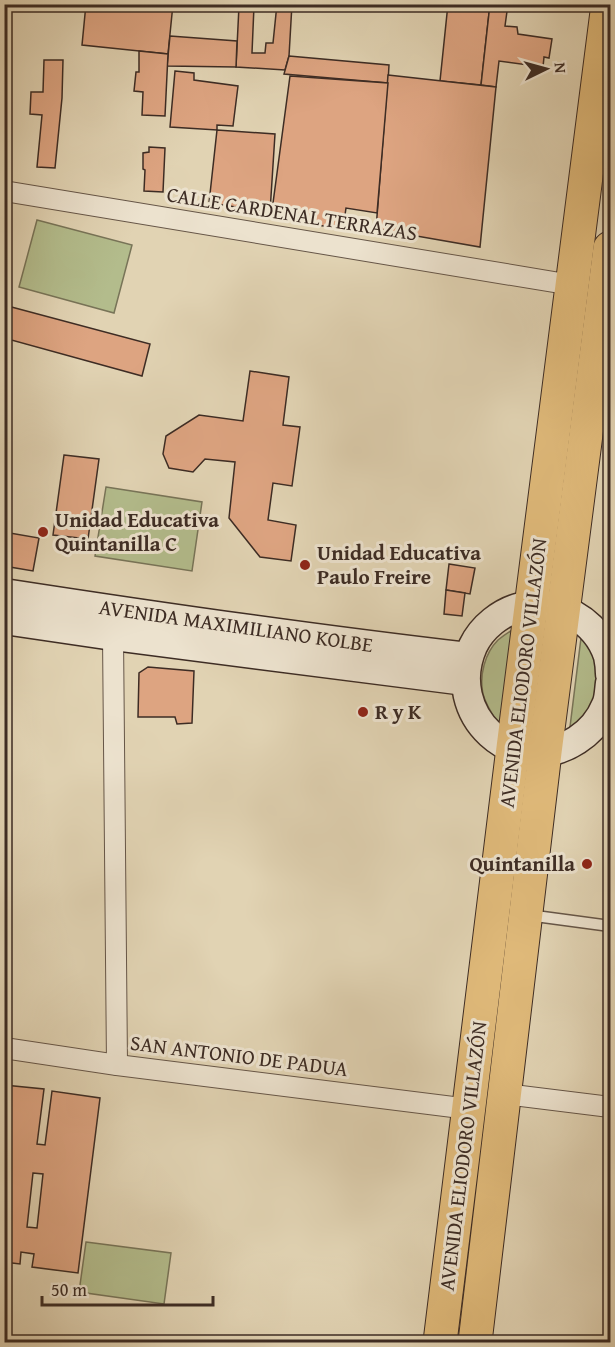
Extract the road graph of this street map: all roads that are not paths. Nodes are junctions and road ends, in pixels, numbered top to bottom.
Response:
1 (608, 4) edge
2 (4, 191) edge
3 (610, 248) edge
4 (572, 285) junction
5 (608, 296) edge
6 (4, 592) edge
7 (531, 605) junction
8 (564, 609) junction
9 (4, 620) edge
10 (113, 636) junction
11 (467, 669) junction
12 (610, 674) edge
13 (609, 697) edge
14 (513, 748) junction
15 (545, 752) junction
16 (526, 915) junction
17 (610, 926) edge
18 (4, 1048) edge
19 (117, 1065) junction
20 (505, 1094) junction
21 (610, 1107) edge
22 (469, 1109) junction
23 (440, 1342) edge
24 (475, 1342) edge

1 - 4 highway, AVENIDA ELIODORO VILLAZÓN
2 - 4 street, CALLE CARDENAL TERRAZAS
3 - 5 highway, AVENIDA ELIODORO VILLAZÓN
4 - 7 highway, AVENIDA ELIODORO VILLAZÓN
5 - 8 highway, AVENIDA ELIODORO VILLAZÓN
6 - 11 main road, AVENIDA MAXIMILIANO KOLBE
7 - 8 main road
7 - 11 main road
7 - 14 highway, AVENIDA ELIODORO VILLAZÓN
8 - 12 main road
8 - 15 highway, AVENIDA ELIODORO VILLAZÓN
9 - 10 main road, AVENIDA MAXIMILIANO KOLBE
10 - 11 main road, AVENIDA MAXIMILIANO KOLBE
10 - 19 street
11 - 14 main road
13 - 15 main road
14 - 15 main road
14 - 22 highway, AVENIDA ELIODORO VILLAZÓN
15 - 16 highway, AVENIDA ELIODORO VILLAZÓN
16 - 17 lane
16 - 20 highway, AVENIDA ELIODORO VILLAZÓN
18 - 19 street, SAN ANTONIO DE PADUA
19 - 22 street, SAN ANTONIO DE PADUA
20 - 21 street
20 - 24 highway, AVENIDA ELIODORO VILLAZÓN
22 - 23 highway, AVENIDA ELIODORO VILLAZÓN

